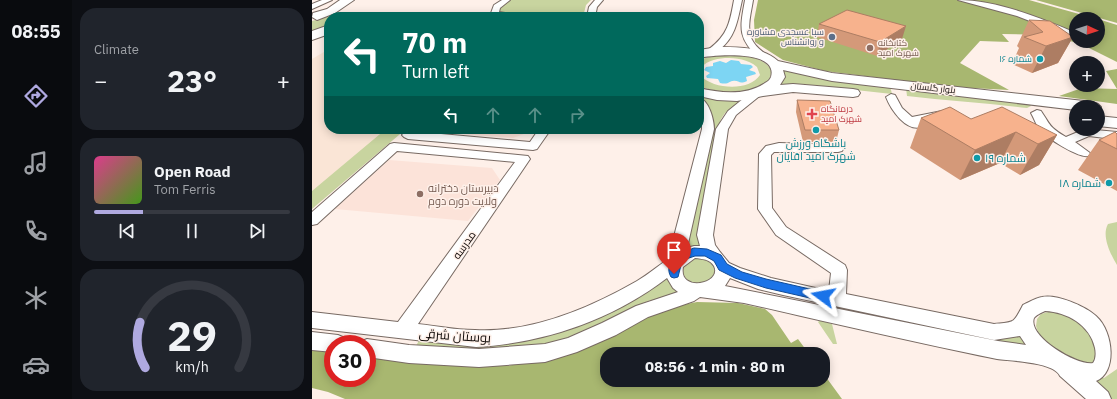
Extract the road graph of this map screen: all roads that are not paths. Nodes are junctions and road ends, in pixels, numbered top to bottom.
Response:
1 (328, 0) edge
2 (506, 0) edge
3 (599, 0) edge
4 (738, 0) edge
5 (749, 0) edge
6 (962, 0) edge
7 (353, 2) edge
8 (326, 12) edge
9 (348, 12) edge
10 (495, 12) edge
11 (592, 12) edge
12 (324, 13) edge
13 (313, 15) edge
14 (324, 15) edge
15 (1069, 33) edge
16 (705, 53) edge
17 (768, 60) junction
18 (758, 92) junction
19 (704, 93) edge
20 (897, 93) junction
21 (1069, 108) edge
22 (1041, 109) junction
23 (1105, 109) edge
24 (1117, 110) edge
25 (704, 111) edge
26 (952, 116) edge
27 (1069, 116) edge
28 (1105, 124) edge
29 (1115, 129) edge
30 (422, 134) edge
31 (542, 134) edge
32 (1068, 143) junction
33 (838, 148) dead end
34 (1085, 151) dead end
35 (529, 153) junction
36 (312, 220) edge
37 (718, 260) junction
38 (678, 261) junction
39 (700, 290) junction
40 (837, 300) junction
41 (312, 320) edge
42 (1025, 324) junction
43 (403, 330) junction
44 (312, 341) edge
45 (324, 342) edge
46 (376, 349) edge
47 (1114, 351) edge
48 (1057, 362) junction
49 (1101, 399) edge

1 - 13 street
2 - 10 street
3 - 11 street
4 - 16 street
5 - 17 street
6 - 15 street
7 - 8 main road
7 - 9 main road
12 - 13 main road
13 - 14 main road
16 - 17 main road, بلوار گلستان
17 - 18 main road
17 - 20 main road, بلوار گلستان
18 - 19 main road, بلوار گلستان
18 - 20 main road, بلوار گلستان
18 - 37 street
20 - 22 main road, بلوار گلستان
20 - 26 street
21 - 22 main road, بلوار گلستان
22 - 27 main road, بلوار گلستان
22 - 32 street
23 - 24 main road
25 - 38 street
28 - 29 main road
29 - 32 street
30 - 35 street
31 - 35 street, مدرسه
32 - 34 street
33 - 40 street
35 - 36 street
35 - 43 street, مدرسه
37 - 38 street
37 - 39 street
37 - 40 street
38 - 39 street
38 - 43 street, بوستان شرقی
39 - 46 street, بوستان شرقی
39 - 48 street
40 - 42 street
41 - 43 street, بوستان شرقی
42 - 47 street
42 - 48 street
44 - 45 street
47 - 48 street
48 - 49 street

